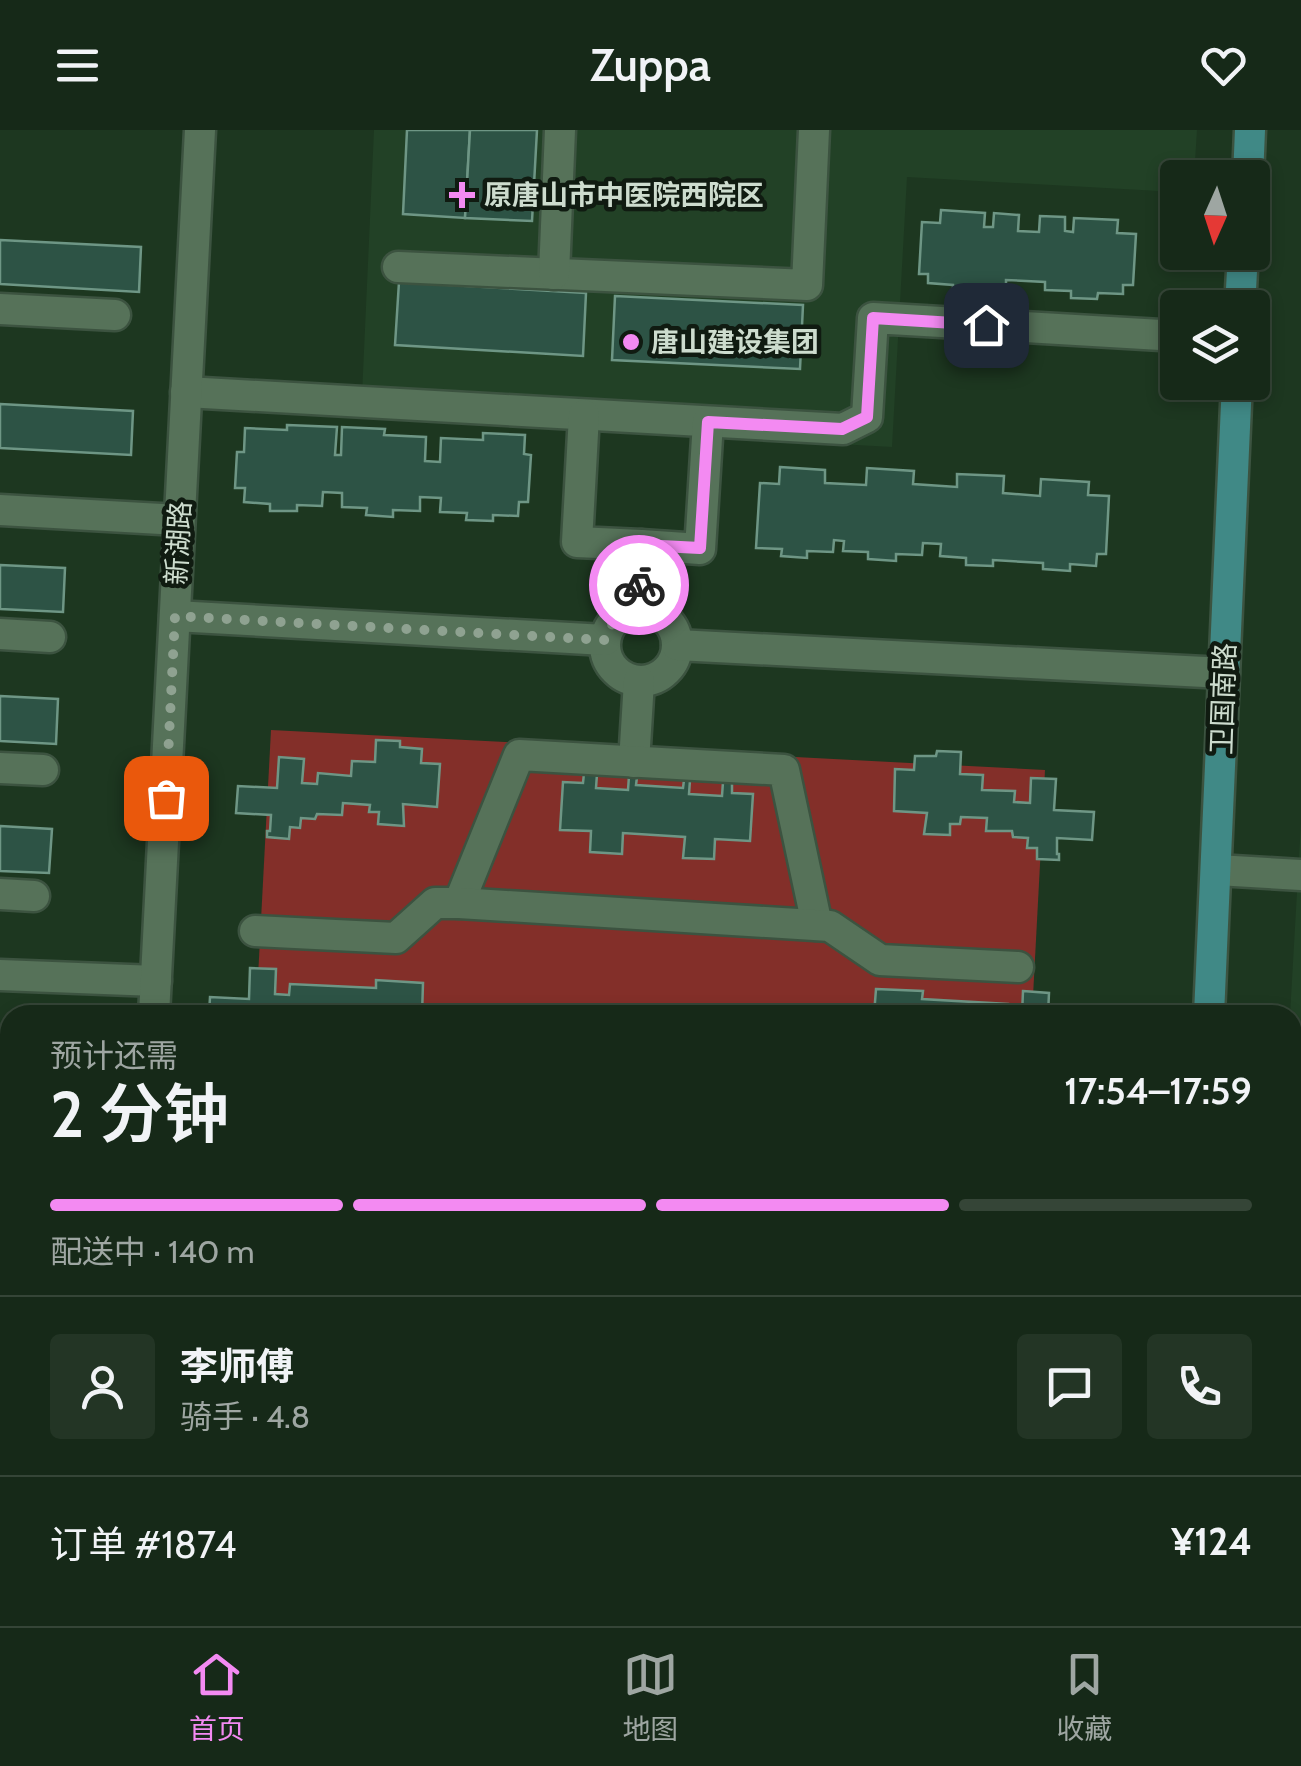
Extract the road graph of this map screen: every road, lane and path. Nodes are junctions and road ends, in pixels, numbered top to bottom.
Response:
1 (200, 130) edge
2 (560, 130) edge
3 (814, 130) edge
4 (1250, 130) edge
5 (1249, 160) edge
6 (398, 267) dead end
7 (554, 274) junction
8 (0, 309) edge
9 (115, 315) dead end
10 (1160, 335) edge
11 (186, 392) junction
12 (1236, 400) edge
13 (584, 415) junction
14 (708, 422) junction
15 (0, 510) edge
16 (179, 520) junction
17 (641, 545) junction
18 (637, 609) junction
19 (175, 616) junction
20 (0, 634) edge
21 (50, 637) dead end
22 (605, 640) junction
23 (677, 645) junction
24 (1224, 673) junction
25 (638, 681) junction
26 (634, 762) junction
27 (0, 768) edge
28 (43, 770) dead end
29 (1217, 870) junction
30 (1301, 875) edge
31 (0, 894) edge
32 (34, 896) dead end
33 (459, 902) junction
34 (816, 925) junction
35 (255, 930) dead end
36 (1018, 967) dead end
37 (0, 975) edge
38 (156, 981) junction
39 (155, 1005) edge
40 (1210, 1005) edge

1 - 11 street, 新湖路
2 - 7 street
3 - 7 street
4 - 5 main road
6 - 7 street
8 - 9 street
10 - 14 street
11 - 13 street
11 - 16 street, 新湖路
12 - 24 main road, 卫国南路
13 - 14 street
13 - 17 street
14 - 17 street
15 - 16 street
16 - 19 street, 新湖路
17 - 18 street
18 - 22 street
18 - 23 street
19 - 22 street
19 - 38 street, 新湖路
20 - 21 street
22 - 25 street
23 - 24 street
23 - 25 street
24 - 29 main road, 卫国南路
25 - 26 street
26 - 33 street
26 - 34 street
27 - 28 street
29 - 30 street
29 - 40 main road, 卫国南路
31 - 32 street
33 - 34 street
33 - 35 street
34 - 36 street
37 - 38 street
38 - 39 street, 新湖路

